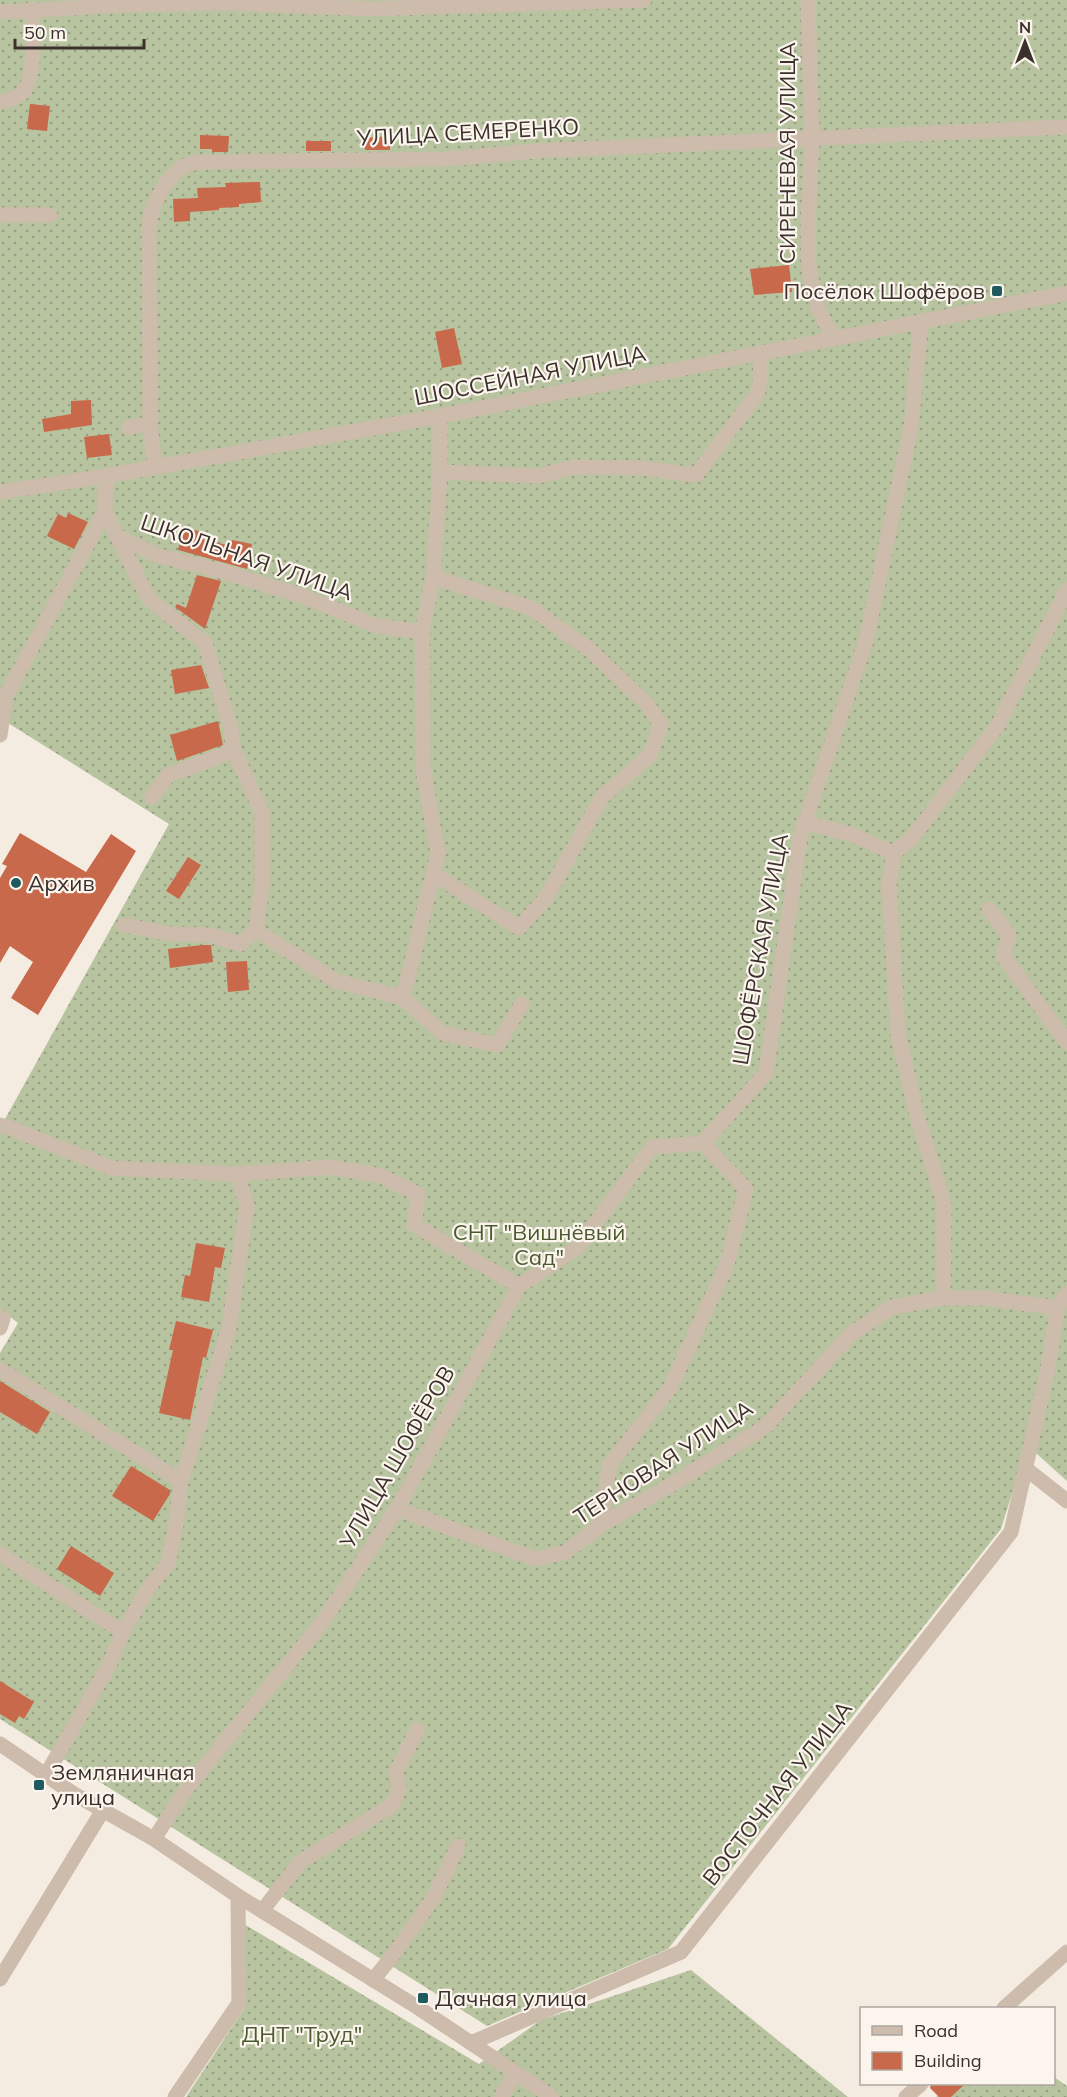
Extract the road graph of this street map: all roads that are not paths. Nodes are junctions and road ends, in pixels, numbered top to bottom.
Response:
1 (644, 0) edge
2 (808, 0) edge
3 (126, 2) edge
4 (422, 4) edge
5 (32, 9) junction
6 (0, 12) edge
7 (0, 102) edge
8 (1067, 128) edge
9 (812, 138) junction
10 (0, 214) edge
11 (50, 214) dead end
12 (1067, 293) edge
13 (921, 321) junction
14 (833, 338) junction
15 (760, 352) junction
16 (440, 416) junction
17 (150, 424) junction
18 (128, 427) dead end
19 (155, 467) junction
20 (440, 472) junction
21 (106, 476) junction
22 (0, 492) edge
23 (105, 511) junction
24 (117, 536) junction
25 (433, 577) junction
26 (1067, 590) edge
27 (422, 632) junction
28 (0, 735) edge
29 (234, 750) junction
30 (152, 797) dead end
31 (804, 822) junction
32 (894, 853) junction
33 (434, 874) junction
34 (989, 909) dead end
35 (124, 925) dead end
36 (256, 930) junction
37 (403, 998) junction
38 (522, 1004) dead end
39 (1067, 1041) edge
40 (5, 1127) edge
41 (703, 1143) junction
42 (237, 1173) junction
43 (519, 1287) junction
44 (1067, 1294) edge
45 (943, 1298) junction
46 (1059, 1308) junction
47 (0, 1317) edge
48 (0, 1328) edge
49 (0, 1370) edge
50 (1025, 1468) junction
51 (181, 1481) junction
52 (1067, 1501) edge
53 (397, 1509) junction
54 (601, 1525) junction
55 (0, 1554) edge
56 (123, 1632) junction
57 (417, 1730) dead end
58 (0, 1744) edge
59 (46, 1775) junction
60 (104, 1810) junction
61 (153, 1839) junction
62 (458, 1845) dead end
63 (238, 1896) junction
64 (262, 1911) junction
65 (1067, 1952) edge
66 (0, 1979) edge
67 (373, 1980) junction
68 (1005, 2007) edge
69 (471, 2043) junction
70 (516, 2073) junction
71 (920, 2085) edge
72 (175, 2097) edge
73 (501, 2097) edge
74 (552, 2097) edge
75 (906, 2097) edge

1 - 4 street
2 - 9 street, СИРЕНЕВАЯ УЛИЦА
3 - 4 street
3 - 5 street
5 - 6 street
5 - 7 street
8 - 9 street, УЛИЦА СЕМЕРЕНКО
9 - 14 street, СИРЕНЕВАЯ УЛИЦА
9 - 17 street, УЛИЦА СЕМЕРЕНКО
10 - 11 street
12 - 13 street, ШОССЕЙНАЯ УЛИЦА
13 - 14 street, ШОССЕЙНАЯ УЛИЦА
13 - 31 street, ШОФЁРСКАЯ УЛИЦА
14 - 15 street, ШОССЕЙНАЯ УЛИЦА
15 - 16 street, ШОССЕЙНАЯ УЛИЦА
15 - 20 street
16 - 19 street, ШОССЕЙНАЯ УЛИЦА
16 - 20 street
17 - 18 street
17 - 19 street, УЛИЦА СЕМЕРЕНКО
19 - 21 street, ШОССЕЙНАЯ УЛИЦА
20 - 25 street
21 - 22 street, ШОССЕЙНАЯ УЛИЦА
21 - 23 street
23 - 24 street, ШКОЛЬНАЯ УЛИЦА
23 - 28 street
24 - 27 street, ШКОЛЬНАЯ УЛИЦА
24 - 29 street
25 - 27 street
25 - 33 street
26 - 32 street
27 - 33 street
29 - 30 street
29 - 36 street
31 - 32 street
31 - 41 street, ШОФЁРСКАЯ УЛИЦА
32 - 45 street
33 - 37 street
34 - 39 street
35 - 36 street
36 - 37 street
37 - 38 street
40 - 42 street
41 - 43 street, УЛИЦА ШОФЁРОВ
41 - 54 street
42 - 43 street
42 - 51 street
43 - 53 street, УЛИЦА ШОФЁРОВ
44 - 46 street
45 - 46 street, ТЕРНОВАЯ УЛИЦА
45 - 54 street, ТЕРНОВАЯ УЛИЦА
46 - 50 street
47 - 48 street
49 - 51 street
50 - 52 street
50 - 69 street, ВОСТОЧНАЯ УЛИЦА
51 - 56 street
53 - 54 street, ТЕРНОВАЯ УЛИЦА
53 - 61 street, УЛИЦА ШОФЁРОВ
55 - 56 street
56 - 59 street
57 - 64 street
58 - 59 street
59 - 60 street
60 - 61 street
60 - 66 street
61 - 63 street
62 - 67 street
63 - 64 street
63 - 72 street
64 - 67 street
65 - 68 street
67 - 69 street
69 - 70 street
70 - 73 street
70 - 74 street
71 - 75 street

